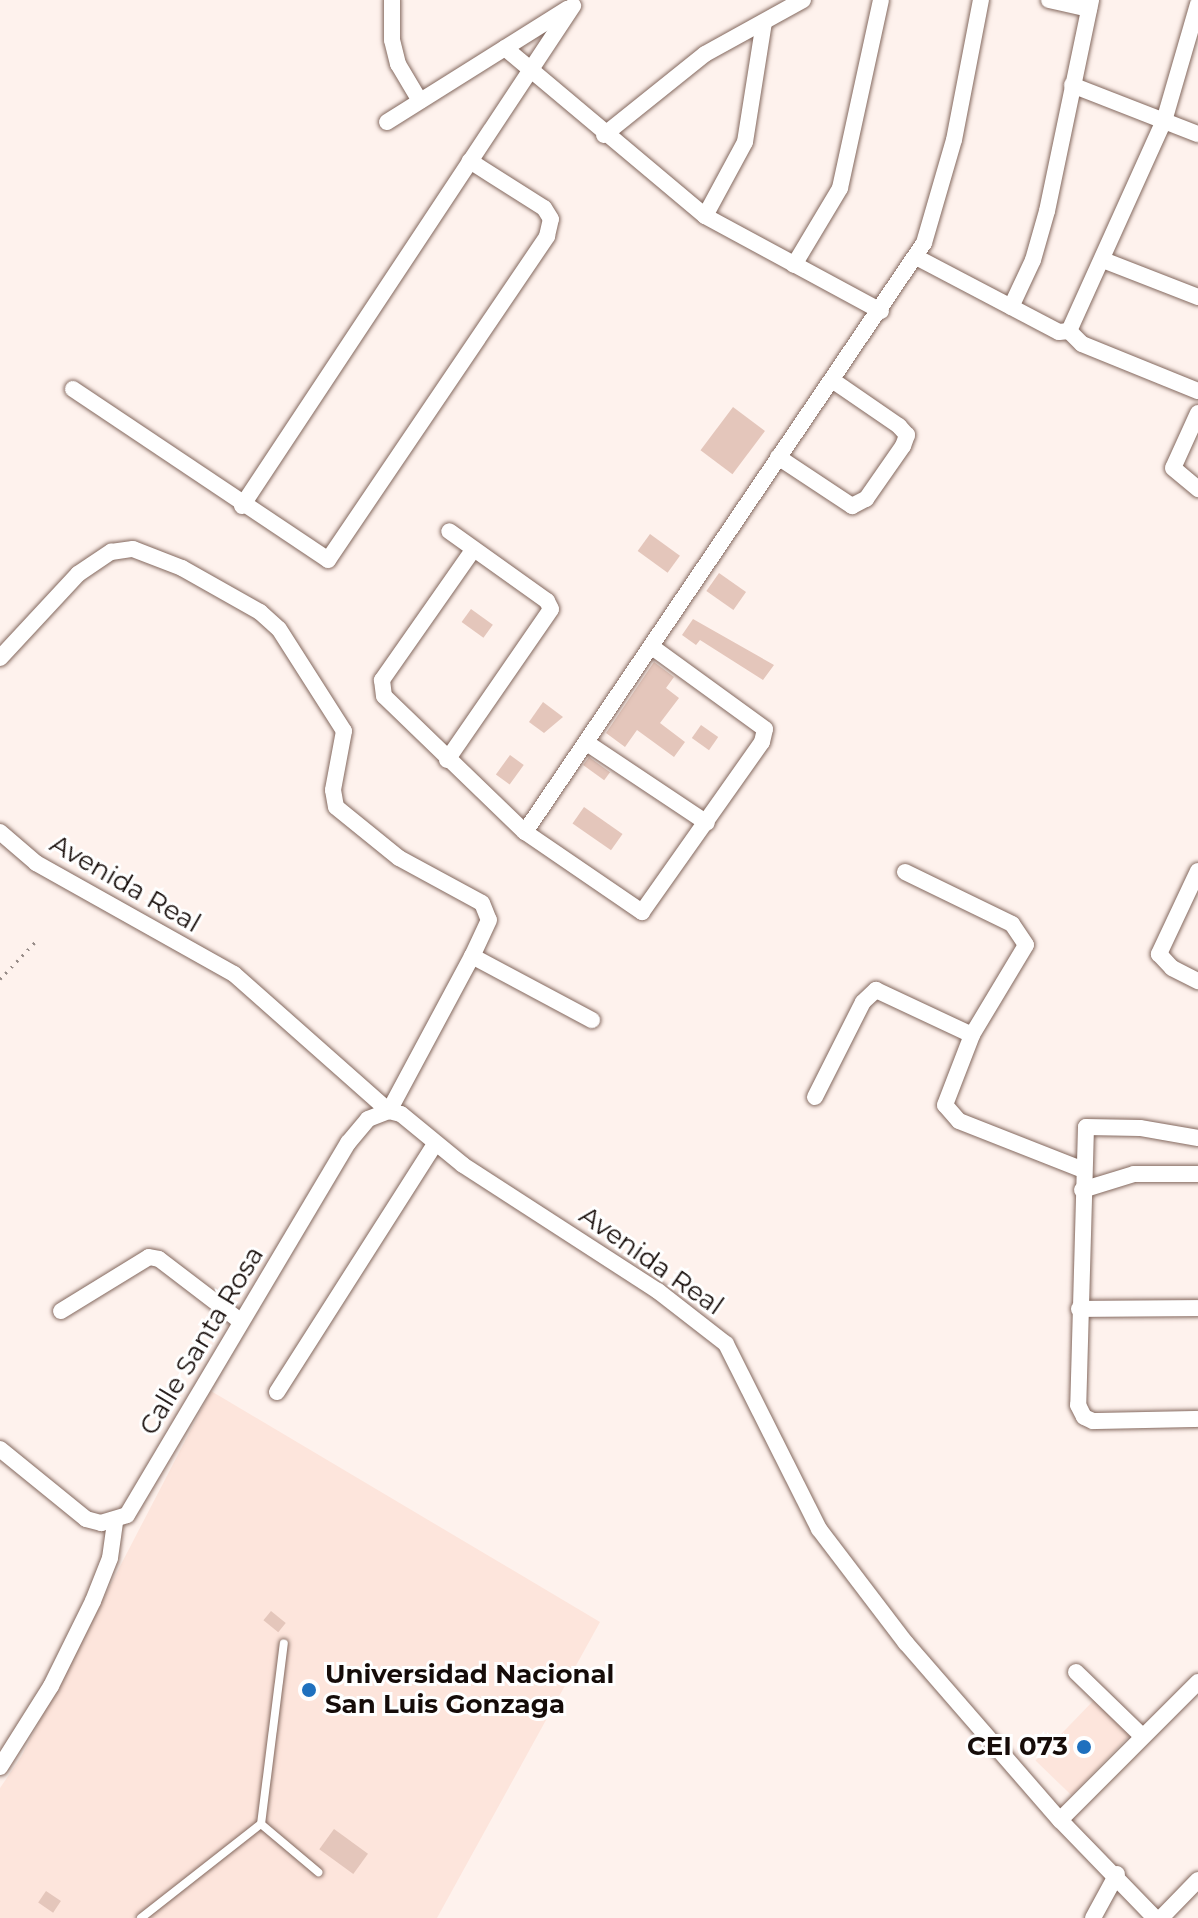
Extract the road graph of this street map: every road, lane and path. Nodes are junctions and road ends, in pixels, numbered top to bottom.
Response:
1 (803, 0) edge
2 (881, 0) edge
3 (981, 0) edge
4 (1049, 0) edge
5 (394, 1) edge
6 (577, 3) edge
7 (1090, 4) edge
8 (1198, 4) edge
9 (764, 22) junction
10 (505, 48) junction
11 (529, 72) junction
12 (1072, 85) junction
13 (420, 101) junction
14 (1164, 121) junction
15 (387, 122) dead end
16 (1198, 134) edge
17 (604, 135) junction
18 (470, 161) junction
19 (705, 216) junction
20 (916, 257) junction
21 (1103, 260) junction
22 (794, 265) junction
23 (1198, 297) edge
24 (1011, 307) junction
25 (881, 311) junction
26 (1069, 331) junction
27 (832, 380) junction
28 (73, 389) dead end
29 (1198, 391) edge
30 (1198, 413) edge
31 (778, 457) junction
32 (1198, 489) edge
33 (242, 506) junction
34 (449, 531) dead end
35 (473, 550) junction
36 (652, 647) junction
37 (0, 658) edge
38 (587, 743) junction
39 (447, 760) junction
40 (707, 823) junction
41 (0, 832) edge
42 (525, 832) junction
43 (1198, 871) edge
44 (905, 872) dead end
45 (38, 939) dead end
46 (472, 956) junction
47 (0, 979) edge
48 (1198, 981) edge
49 (592, 1020) dead end
50 (972, 1035) junction
51 (815, 1097) dead end
52 (389, 1111) junction
53 (1198, 1138) edge
54 (435, 1144) junction
55 (1081, 1169) junction
56 (1198, 1174) edge
57 (1082, 1190) junction
58 (1198, 1308) edge
59 (1079, 1309) junction
60 (61, 1311) dead end
61 (240, 1321) junction
62 (277, 1392) dead end
63 (1198, 1419) edge
64 (0, 1449) edge
65 (115, 1522) junction
66 (284, 1643) dead end
67 (1076, 1672) dead end
68 (1198, 1682) edge
69 (1142, 1736) junction
70 (6, 1746) edge
71 (0, 1767) edge
72 (1060, 1820) junction
73 (261, 1824) junction
74 (318, 1872) dead end
75 (1117, 1874) junction
76 (1198, 1880) edge
77 (141, 1918) edge
78 (1093, 1918) edge
79 (1158, 1918) edge

1 - 9 street
2 - 22 street
3 - 20 street
4 - 7 street
5 - 13 street
6 - 10 street
6 - 11 street
7 - 12 street
8 - 14 street
9 - 17 street
9 - 19 street
10 - 11 street
10 - 13 street
11 - 17 street
11 - 18 street
12 - 14 street
12 - 24 street
13 - 15 street
14 - 16 street
14 - 21 street
17 - 19 street
18 - 33 street
18 - 33 street
19 - 22 street
20 - 24 street
20 - 25 street
21 - 23 street
21 - 26 street
22 - 25 street
24 - 26 street
25 - 27 street
26 - 29 street
27 - 31 street
27 - 31 street
28 - 33 street
30 - 32 street
31 - 36 street
34 - 35 street
35 - 39 street
35 - 39 street
36 - 38 street
36 - 40 street
37 - 46 street, Calle Santa Rosa
38 - 40 street
38 - 42 street
39 - 42 street
40 - 42 street
41 - 52 street, Avenida Real
43 - 48 street
44 - 50 street
45 - 47 path
46 - 49 street
46 - 52 street, Calle Santa Rosa
50 - 51 street
50 - 55 street
52 - 54 street, Avenida Real
52 - 61 street, Calle Santa Rosa
53 - 55 street
54 - 62 street
54 - 72 street, Avenida Real
55 - 57 street
56 - 57 street
57 - 59 street
58 - 59 street
59 - 63 street
60 - 61 street
61 - 65 street, Calle Santa Rosa
64 - 65 street
65 - 70 street
66 - 73 lane
67 - 69 street
68 - 69 street
69 - 72 street
70 - 71 street
72 - 75 street, Avenida Real
73 - 74 lane
73 - 77 lane
75 - 78 street
75 - 79 street, Avenida Real
76 - 79 street

